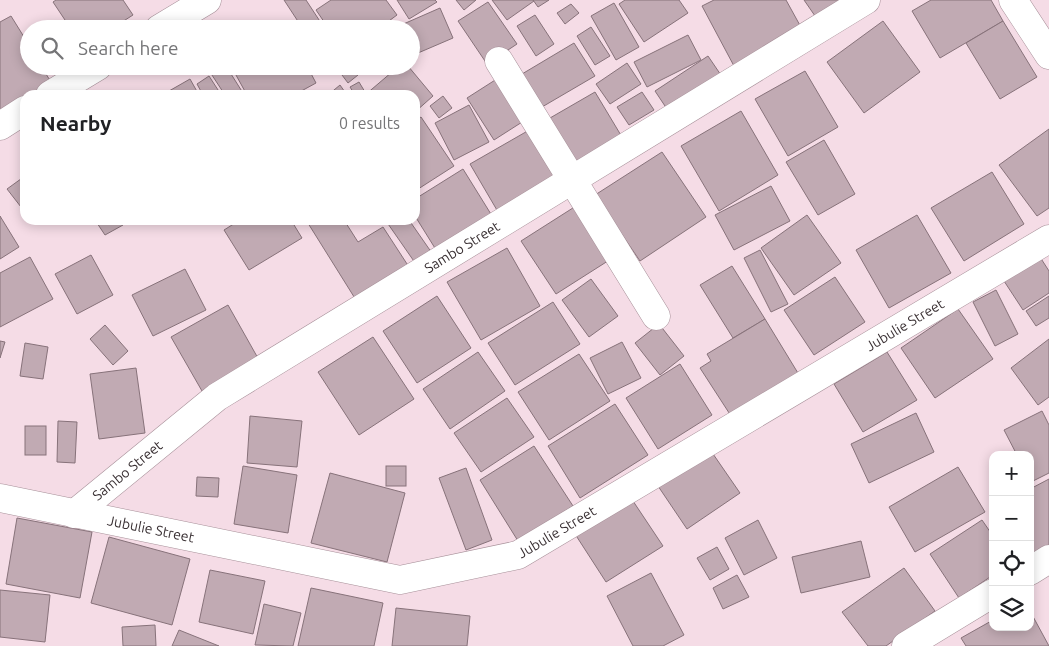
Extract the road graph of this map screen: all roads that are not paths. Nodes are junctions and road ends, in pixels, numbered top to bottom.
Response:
1 (207, 0) edge
2 (866, 0) edge
3 (1013, 0) edge
4 (174, 20) edge
5 (1049, 55) edge
6 (499, 61) dead end
7 (83, 75) edge
8 (58, 90) edge
9 (20, 113) edge
10 (0, 126) edge
11 (573, 179) junction
12 (1049, 240) edge
13 (656, 316) dead end
14 (0, 498) edge
15 (74, 514) junction
16 (1049, 559) edge
17 (1034, 568) edge
18 (989, 595) edge
19 (906, 646) edge

1 - 4 street
2 - 11 street, Sambo Street
3 - 5 street
6 - 11 street
7 - 8 street
9 - 10 street
11 - 13 street
11 - 15 street, Sambo Street
12 - 15 street, Jubulie Street
14 - 15 street, Jubulie Street
16 - 17 street
18 - 19 street

